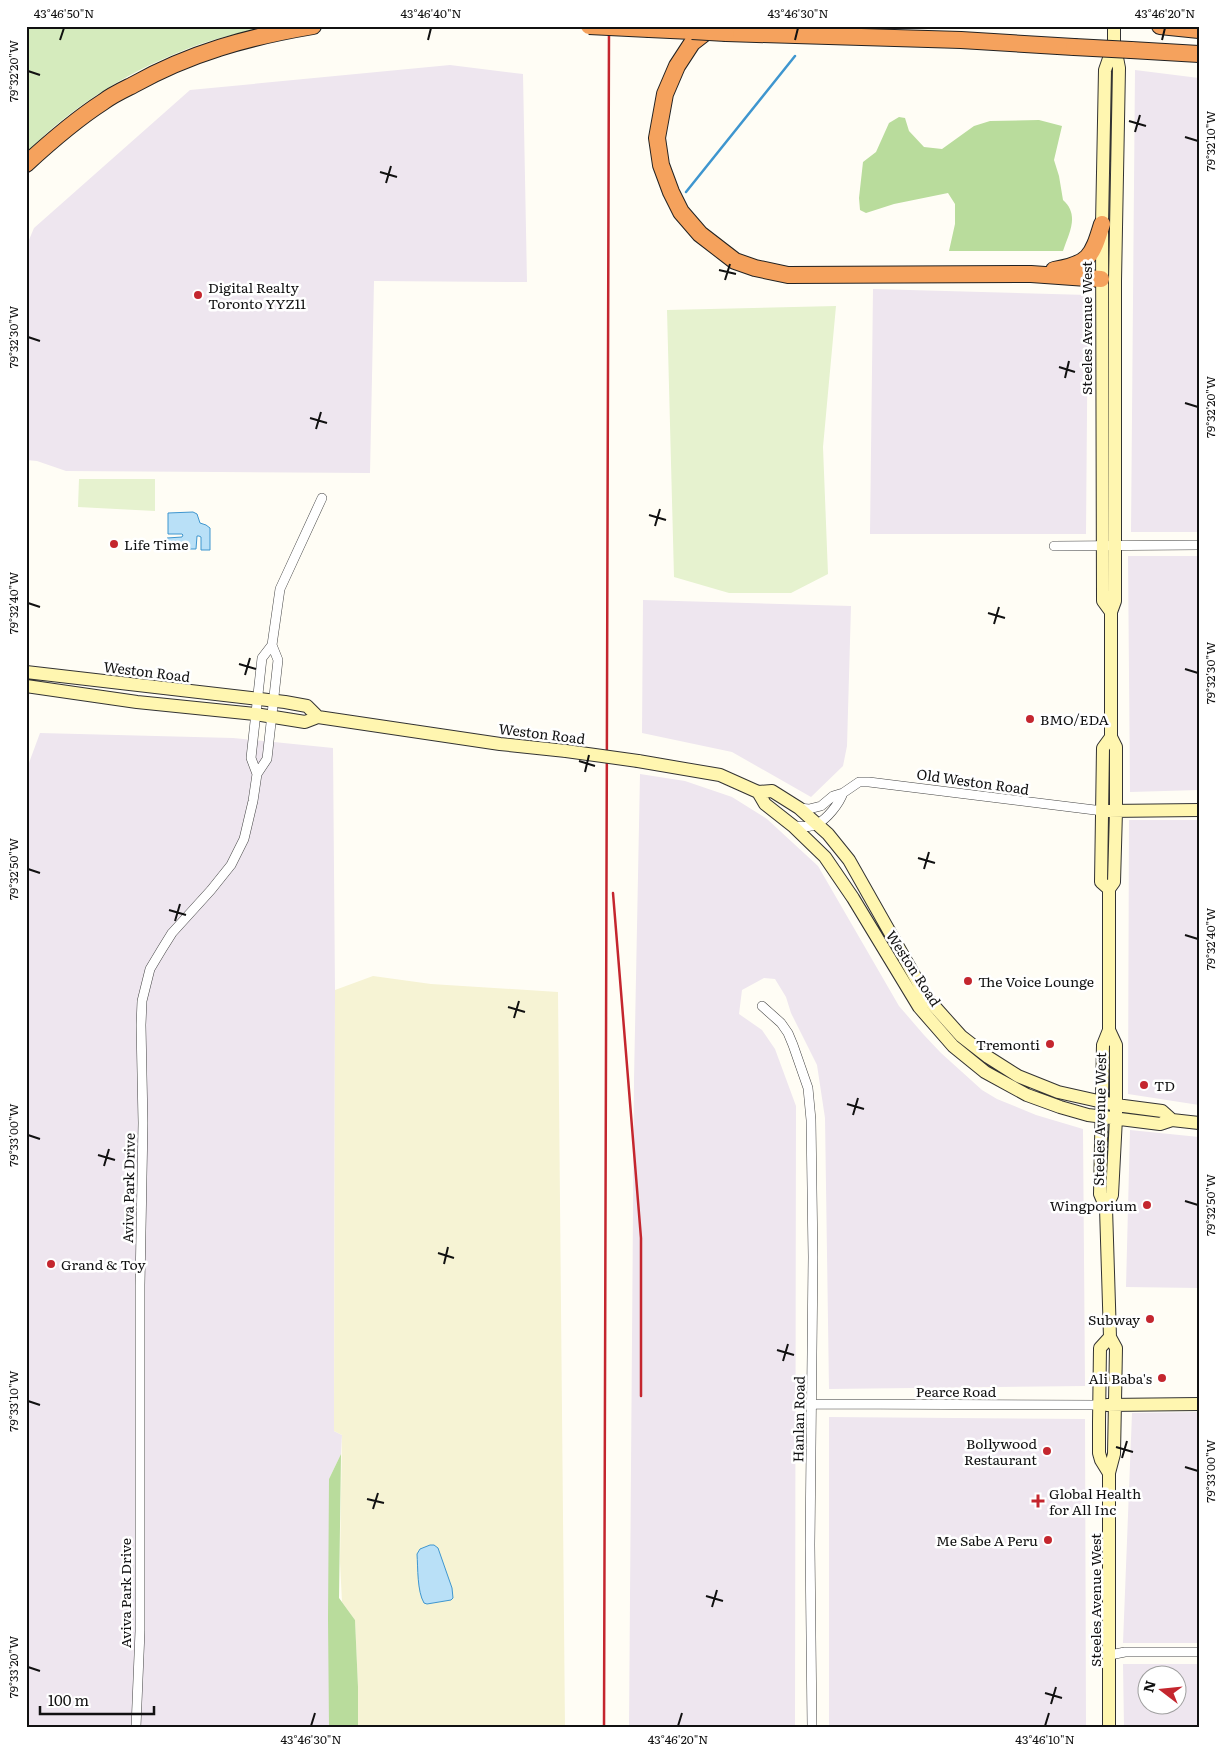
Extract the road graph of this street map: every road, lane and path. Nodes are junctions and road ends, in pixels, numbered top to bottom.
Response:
1 (313, 26) edge
2 (589, 26) edge
3 (1114, 26) edge
4 (1160, 26) edge
5 (720, 29) edge
6 (1199, 30) edge
7 (1114, 42) junction
8 (1199, 54) edge
9 (26, 164) edge
10 (1102, 224) junction
11 (1031, 274) junction
12 (1108, 280) junction
13 (322, 498) dead end
14 (1199, 545) edge
15 (1054, 546) dead end
16 (1109, 546) junction
17 (272, 645) junction
18 (26, 672) edge
19 (26, 686) edge
20 (257, 698) junction
21 (273, 701) junction
22 (255, 714) junction
23 (271, 716) junction
24 (318, 717) junction
25 (1111, 737) junction
26 (258, 774) junction
27 (758, 792) junction
28 (843, 794) junction
29 (799, 808) junction
30 (1199, 810) edge
31 (1103, 811) junction
32 (1116, 811) junction
33 (817, 824) junction
34 (793, 826) junction
35 (1110, 889) junction
36 (762, 1006) dead end
37 (1109, 1030) junction
38 (1103, 1102) junction
39 (1116, 1105) junction
40 (1102, 1117) junction
41 (1116, 1118) junction
42 (1172, 1120) junction
43 (1199, 1123) edge
44 (1106, 1208) junction
45 (1110, 1337) junction
46 (812, 1404) junction
47 (1199, 1404) edge
48 (1099, 1405) junction
49 (1114, 1405) junction
50 (1109, 1473) junction
51 (1199, 1652) edge
52 (1110, 1655) junction
53 (136, 1727) edge
54 (812, 1727) edge
55 (1110, 1727) edge

1 - 9 highway
2 - 5 highway, bridge
3 - 7 main road, Steeles Avenue West
4 - 6 highway
5 - 8 highway, bridge
5 - 11 highway
7 - 10 main road, Steeles Avenue West
7 - 12 main road, Steeles Avenue West
10 - 11 highway
10 - 12 main road, Steeles Avenue West
11 - 12 highway
12 - 16 main road, Steeles Avenue West
13 - 17 street
14 - 16 street
15 - 16 street
16 - 25 main road, Steeles Avenue West
17 - 20 street, Aviva Park Drive
17 - 21 street, Aviva Park Drive
18 - 20 main road, Weston Road
19 - 22 main road, Weston Road
20 - 21 main road, Weston Road
20 - 22 street, Aviva Park Drive
21 - 23 street, Aviva Park Drive
21 - 24 main road, Weston Road
22 - 23 main road, Weston Road
22 - 26 street, Aviva Park Drive
23 - 24 main road, Weston Road
23 - 26 street, Aviva Park Drive
24 - 27 main road, Weston Road, bridge
25 - 31 main road, Steeles Avenue West
25 - 32 main road, Steeles Avenue West
26 - 53 street, Aviva Park Drive
27 - 29 main road, Weston Road
27 - 34 main road, Weston Road
28 - 29 street, Old Weston Road
28 - 31 street, Old Weston Road
28 - 33 street, Old Weston Road
29 - 33 main road, Weston Road
30 - 32 main road
31 - 32 main road
31 - 35 main road, Steeles Avenue West
32 - 35 main road, Steeles Avenue West
33 - 34 street
33 - 38 main road, Weston Road
34 - 40 main road, Weston Road
35 - 37 main road, Steeles Avenue West
36 - 46 street, Hanlan Road
37 - 38 main road, Steeles Avenue West
37 - 39 main road, Steeles Avenue West
38 - 39 main road, Weston Road
38 - 40 main road, Steeles Avenue West
39 - 41 main road, Steeles Avenue West
39 - 42 main road, Weston Road
40 - 41 main road, Weston Road
40 - 44 main road, Steeles Avenue West
41 - 42 main road, Weston Road
41 - 44 main road, Steeles Avenue West
42 - 43 main road, Weston Road
44 - 45 main road, Steeles Avenue West
45 - 48 main road, Steeles Avenue West
45 - 49 main road, Steeles Avenue West
46 - 48 street, Pearce Road
46 - 54 street, Hanlan Road
47 - 49 main road
48 - 49 main road
48 - 50 main road, Steeles Avenue West
49 - 50 main road, Steeles Avenue West
50 - 52 main road, Steeles Avenue West
51 - 52 street
52 - 55 main road, Steeles Avenue West

